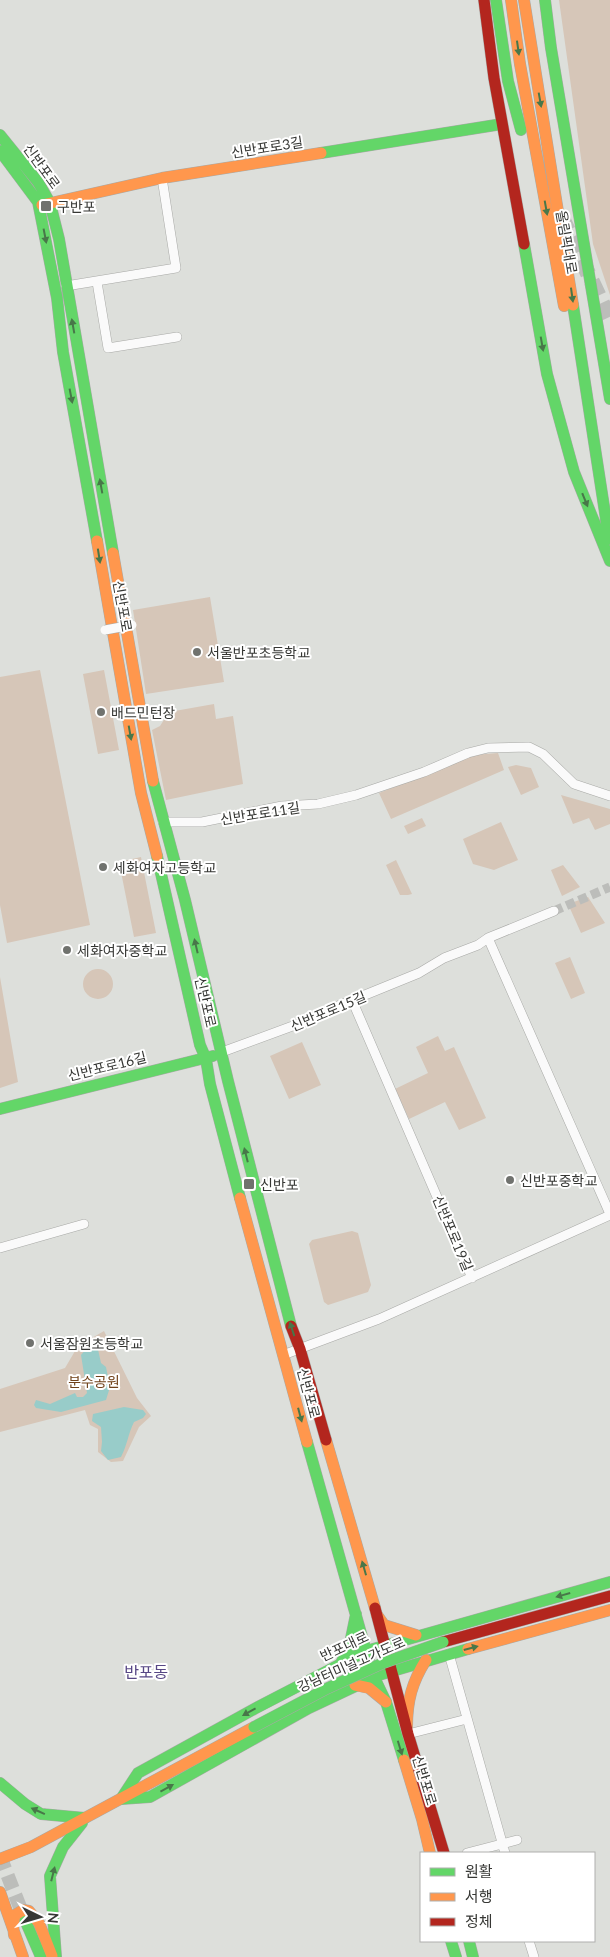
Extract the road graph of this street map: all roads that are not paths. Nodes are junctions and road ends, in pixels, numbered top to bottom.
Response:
1 (484, 0) edge
2 (496, 0) edge
3 (511, 0) edge
4 (524, 0) edge
5 (545, 0) edge
6 (502, 124) junction
7 (522, 130) dead end
8 (0, 135) edge
9 (0, 151) edge
10 (162, 178) junction
11 (50, 203) junction
12 (39, 206) junction
13 (97, 282) junction
14 (66, 286) junction
15 (177, 337) dead end
16 (610, 399) edge
17 (600, 487) junction
18 (610, 544) edge
19 (610, 561) edge
20 (132, 625) dead end
21 (105, 630) dead end
22 (610, 796) edge
23 (163, 822) junction
24 (554, 911) tunnel mouth
25 (488, 938) junction
26 (352, 1000) junction
27 (222, 1052) junction
28 (206, 1059) junction
29 (0, 1109) edge
30 (610, 1214) edge
31 (84, 1224) dead end
32 (0, 1248) edge
33 (472, 1278) junction
34 (300, 1349) junction
35 (282, 1355) junction
36 (610, 1582) edge
37 (610, 1596) edge
38 (610, 1610) edge
39 (356, 1614) junction
40 (377, 1615) junction
41 (416, 1636) junction
42 (385, 1644) junction
43 (366, 1651) junction
44 (449, 1654) junction
45 (426, 1660) junction
46 (341, 1663) junction
47 (392, 1670) junction
48 (374, 1677) junction
49 (355, 1685) junction
50 (292, 1689) junction
51 (386, 1702) junction
52 (309, 1708) junction
53 (467, 1719) junction
54 (407, 1730) junction
55 (0, 1783) edge
56 (121, 1799) junction
57 (85, 1818) junction
58 (516, 1840) dead end
59 (504, 1849) edge
60 (430, 1852) edge
61 (444, 1852) edge
62 (476, 1852) edge
63 (0, 1859) edge
64 (0, 1892) edge
65 (0, 1906) edge
66 (8, 1917) junction
67 (14, 1935) junction
68 (451, 1942) edge
69 (468, 1942) edge
70 (529, 1942) edge
71 (23, 1957) edge
72 (33, 1957) edge
73 (41, 1957) edge
74 (54, 1957) edge
75 (456, 1957) edge
76 (473, 1957) edge
77 (534, 1957) edge

1 - 6 main road
2 - 7 main road
3 -> 17 main road, 올림픽대로
4 -> 17 main road, 올림픽대로
5 - 16 main road, 올림픽대로
6 - 10 main road, 신반포로3길
6 -> 19 main road
8 - 11 main road, 신반포로
9 - 12 main road, 신반포로
10 - 11 main road, 신반포로3길
10 - 13 street
11 - 12 main road, 신반포로3길
11 - 14 main road, 신반포로
12 -> 28 main road, 신반포로
13 - 14 street
13 - 15 street
23 -> 14 main road, 신반포로
17 - 18 main road, 올림픽대로
20 - 21 street, bridge
22 - 23 street, 신반포로11길
27 -> 23 main road, 신반포로
24 - 25 street, 신반포로15길
25 - 26 street, 신반포로15길
25 - 30 street
26 - 27 street, 신반포로15길
26 - 33 street, 신반포로19길
27 - 28 main road, 신반포로16길
34 -> 27 main road, 신반포로
28 - 29 main road, 신반포로16길
28 - 35 main road, 신반포로
30 - 33 street
31 - 32 street
33 - 34 street, 신반포로19길
34 - 35 street, 신반포로19길
40 -> 34 main road, 신반포로
35 -> 39 main road, 신반포로
36 -> 41 main road, 반포대로
37 - 56 main road, 강남터미널고가도로, bridge
44 -> 38 main road, 반포대로
39 - 43 main road, 신반포로
39 - 46 main road
40 - 41 main road
40 - 42 main road, 신반포로
41 - 42 main road, 반포대로
42 - 43 main road, 반포대로
42 - 47 main road, 신반포로
43 - 46 main road, 반포대로
43 - 48 main road, 신반포로
44 - 45 main road, 반포대로
44 - 53 street
45 - 47 main road, 반포대로
45 - 54 main road
46 - 50 main road, 반포대로
47 - 48 main road, 반포대로
47 - 54 main road, 신반포로
48 - 49 main road, 반포대로
48 - 51 main road, 신반포로
49 - 51 main road
49 - 52 main road, 반포대로
50 - 52 main road
50 -> 56 main road, 반포대로
51 -> 60 main road, 신반포로
56 -> 52 main road, 반포대로
53 - 54 street
53 - 59 street
54 - 61 main road, 신반포로
57 -> 55 main road
56 - 57 main road, 반포대로
57 - 63 main road, 반포대로
74 -> 57 main road
58 - 59 street
59 - 62 street
64 - 66 main road
65 - 66 main road
66 - 67 main road
67 - 71 main road
67 - 74 main road
68 - 75 main road
69 - 76 main road
70 - 77 street
72 - 73 main road

